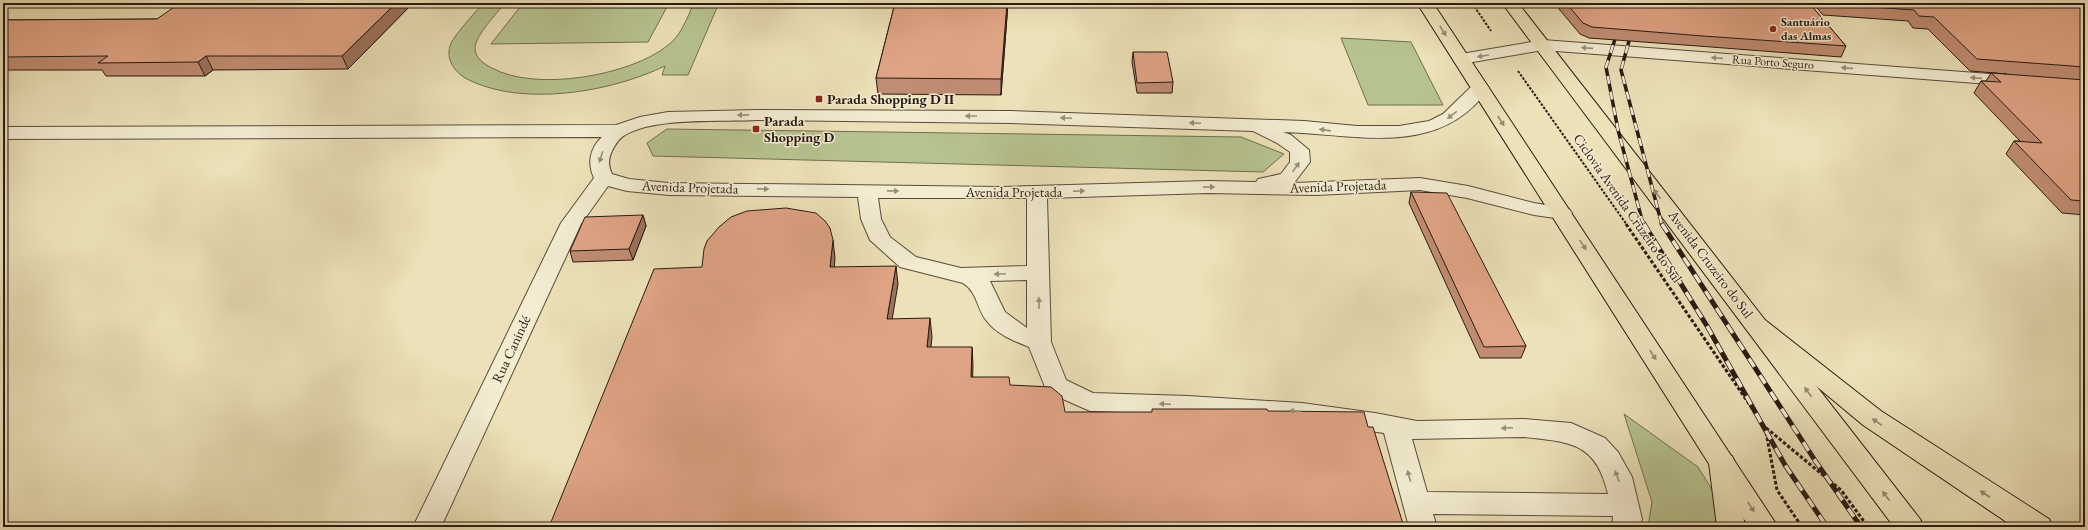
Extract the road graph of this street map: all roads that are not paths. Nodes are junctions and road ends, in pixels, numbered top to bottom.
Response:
1 (1425, 3) edge
2 (1510, 3) edge
3 (1543, 45) junction
4 (1461, 59) junction
5 (2030, 82) edge
6 (1480, 88) junction
7 (1243, 124) junction
8 (618, 131) junction
9 (3, 133) edge
10 (604, 178) junction
11 (1250, 187) junction
12 (867, 191) junction
13 (1037, 192) junction
14 (1562, 213) junction
15 (1038, 273) junction
16 (890, 274) edge
17 (960, 275) junction
18 (1757, 325) junction
19 (1039, 342) junction
20 (1395, 427) junction
21 (1722, 463) junction
22 (1420, 515) edge
23 (1625, 516) edge
24 (427, 527) edge
25 (1731, 527) edge
26 (1764, 527) edge
27 (1910, 527) edge
28 (2039, 527) edge

1 -> 4 main road
2 - 3 main road, Avenida Cruzeiro do Sul
3 -> 4 street, Rua Porto Seguro
5 -> 3 street, Rua Porto Seguro
18 -> 3 main road, Avenida Cruzeiro do Sul
4 - 6 main road
6 -> 7 street
6 -> 14 main road
7 -> 8 street
11 -> 7 street
8 - 9 street
8 -> 10 street
10 -> 12 street, Avenida Projetada
10 - 24 street, Rua Canindé
13 -> 11 street, Avenida Projetada
11 - 14 street, Avenida Projetada
12 -> 13 street, Avenida Projetada
12 - 17 street
13 - 15 street
14 -> 21 main road
15 -> 17 street
19 -> 15 street
16 - 17 street
17 - 19 street
27 -> 18 main road, Avenida Cruzeiro do Sul
28 -> 18 main road
20 -> 19 street
22 -> 20 street
23 -> 20 street
21 - 25 main road
21 -> 26 main road
22 - 23 street

